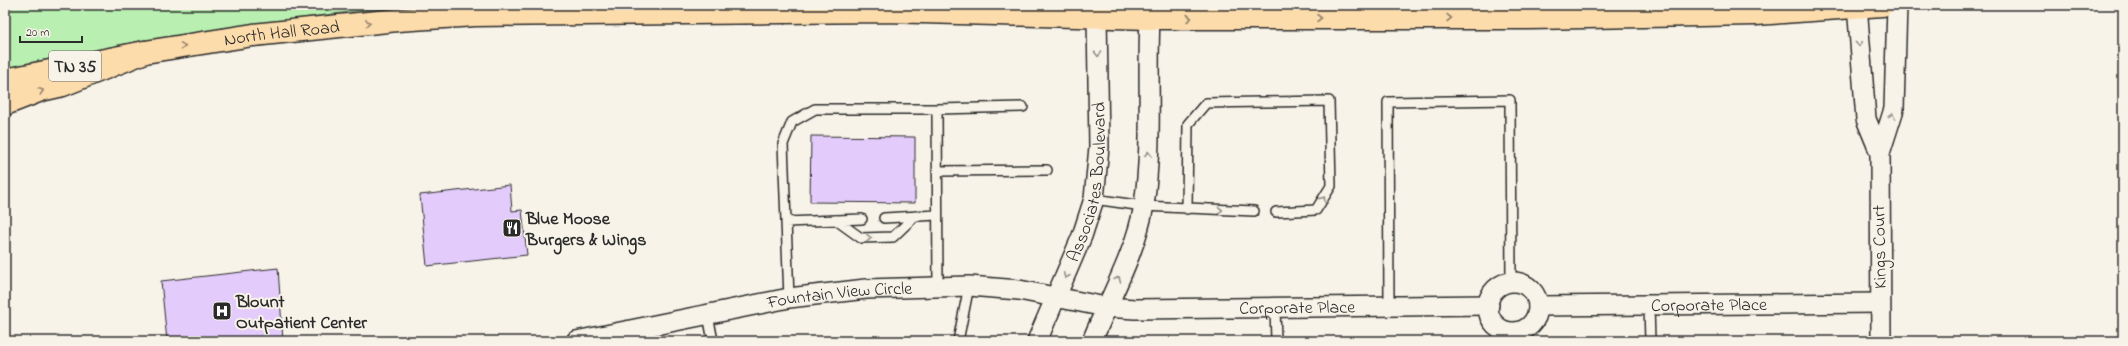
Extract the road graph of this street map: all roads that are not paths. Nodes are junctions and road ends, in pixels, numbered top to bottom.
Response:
1 (506, 5) edge
2 (1882, 5) edge
3 (1897, 5) edge
4 (1857, 6) edge
5 (475, 15) junction
6 (1097, 15) junction
7 (1150, 18) junction
8 (145, 52) junction
9 (5, 80) edge
10 (5, 104) edge
11 (1023, 107) dead end
12 (937, 109) junction
13 (1880, 153) junction
14 (1047, 170) dead end
15 (937, 171) junction
16 (1094, 199) junction
17 (1143, 206) junction
18 (1187, 209) junction
19 (1254, 211) dead end
20 (1276, 212) dead end
21 (937, 215) junction
22 (914, 216) junction
23 (884, 218) dead end
24 (862, 219) dead end
25 (836, 220) junction
26 (786, 222) junction
27 (1511, 282) junction
28 (970, 286) junction
29 (938, 287) junction
30 (1057, 297) junction
31 (789, 298) junction
32 (1880, 303) junction
33 (1389, 305) junction
34 (1488, 305) junction
35 (1538, 306) junction
36 (1649, 306) junction
37 (1106, 307) junction
38 (1275, 307) junction
39 (708, 315) junction
40 (576, 341) edge
41 (713, 341) edge
42 (958, 341) edge
43 (1037, 341) edge
44 (1092, 341) edge
45 (1276, 341) edge
46 (1650, 341) edge
47 (1881, 341) edge

1 - 5 main road
2 - 4 main road, North Hall Road / TN 35
13 -> 3 street, Kings Court
7 -> 4 main road, North Hall Road / TN 35
4 -> 13 street, Kings Court
5 - 6 main road, North Hall Road / TN 35
8 -> 5 main road, North Hall Road / TN 35
6 - 7 main road, North Hall Road / TN 35
6 -> 16 street, Associates Boulevard
17 -> 7 street
8 - 9 main road, North Hall Road / TN 35
10 -> 8 main road
11 - 12 lane
12 - 15 lane
12 - 26 lane
13 - 32 street, Kings Court
14 - 15 lane
15 - 21 lane
16 - 17 lane
16 -> 30 street, Associates Boulevard
17 - 18 lane
37 -> 17 street
18 -> 19 lane
20 -> 18 lane
21 - 22 lane
21 - 29 lane
22 - 23 lane
25 -> 22 lane
24 - 25 lane
25 - 26 lane
26 - 31 lane
27 - 33 lane
27 - 34 street
27 - 35 street
28 - 29 street, Fountain View Circle
28 - 30 street, Fountain View Circle
28 - 42 lane
29 - 31 street, Fountain View Circle
30 - 37 street, Fountain View Circle
30 - 43 street, Associates Boulevard
31 - 39 street, Fountain View Circle
32 - 36 street, Corporate Place
32 - 47 street, Kings Court
33 - 34 street, Corporate Place
33 - 38 street, Corporate Place
34 - 35 street
35 - 36 street, Corporate Place
36 - 46 lane
37 - 38 street, Corporate Place
37 - 44 street
38 - 45 lane
39 - 40 street, Fountain View Circle
39 - 41 lane

